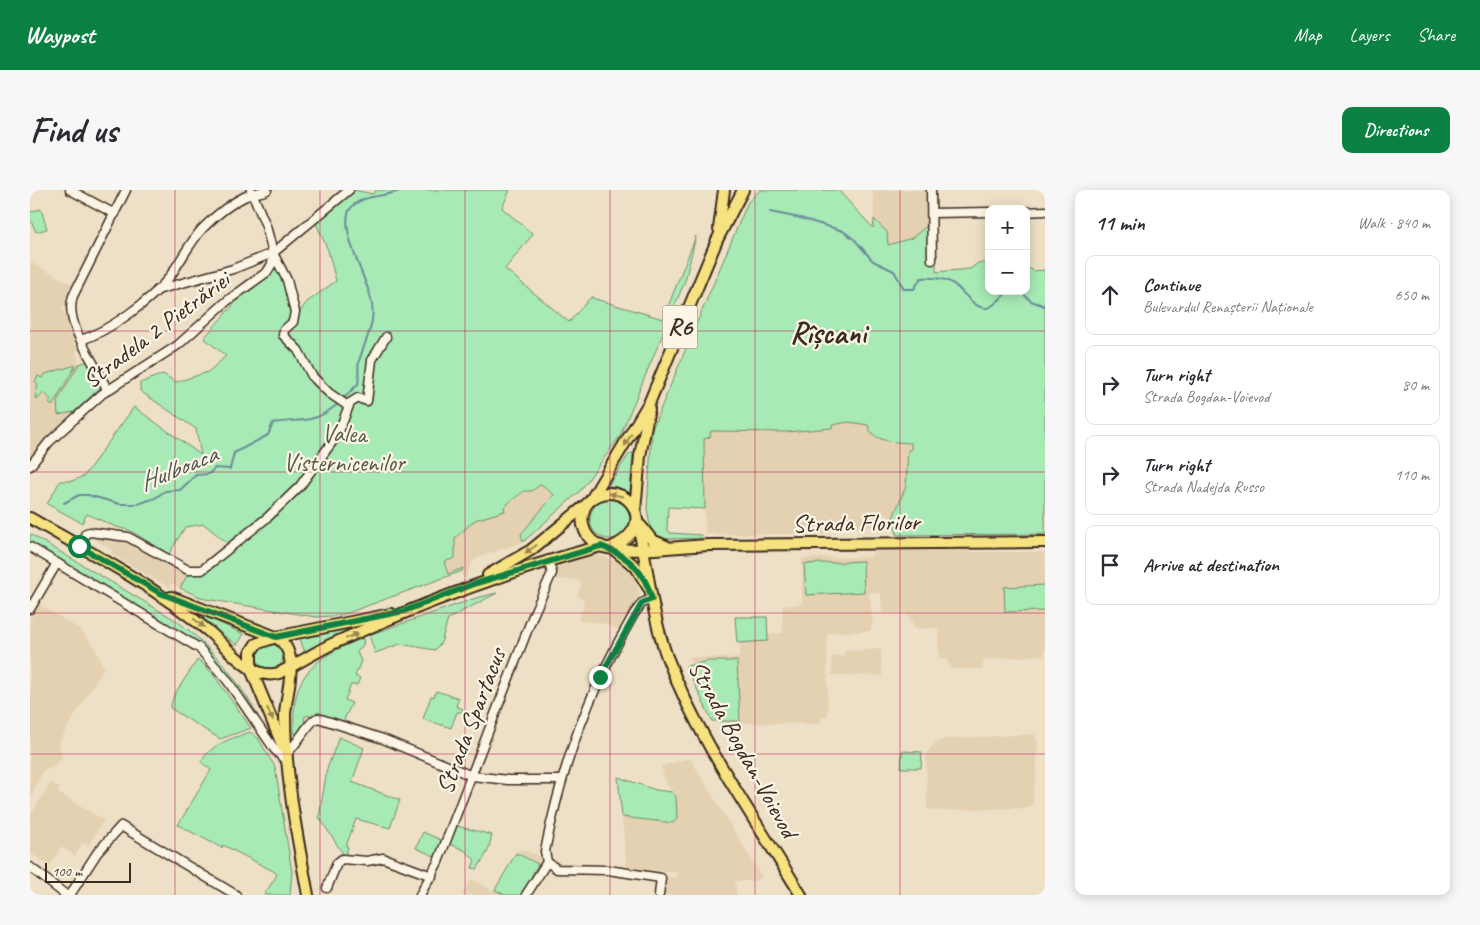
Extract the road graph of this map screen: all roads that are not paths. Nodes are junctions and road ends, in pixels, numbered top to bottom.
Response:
1 (70, 190) edge
2 (126, 190) edge
3 (268, 190) edge
4 (349, 190) edge
5 (724, 190) edge
6 (743, 190) edge
7 (931, 190) edge
8 (252, 192) edge
9 (1045, 211) edge
10 (985, 212) edge
11 (1030, 212) edge
12 (932, 213) junction
13 (115, 214) junction
14 (717, 240) junction
15 (273, 253) junction
16 (932, 260) dead end
17 (157, 290) junction
18 (386, 337) dead end
19 (81, 340) junction
20 (107, 390) junction
21 (650, 401) junction
22 (348, 406) junction
23 (30, 466) edge
24 (589, 502) junction
25 (636, 515) junction
26 (30, 518) edge
27 (1045, 542) edge
28 (79, 546) junction
29 (667, 546) junction
30 (605, 547) junction
31 (30, 548) edge
32 (644, 549) junction
33 (548, 560) junction
34 (57, 563) junction
35 (648, 565) junction
36 (474, 584) junction
37 (160, 593) junction
38 (651, 595) junction
39 (30, 609) edge
40 (404, 611) junction
41 (276, 637) junction
42 (290, 668) junction
43 (251, 669) junction
44 (287, 757) junction
45 (472, 776) junction
46 (561, 780) junction
47 (546, 862) junction
48 (30, 868) edge
49 (432, 876) junction
50 (327, 888) dead end
51 (307, 894) edge
52 (66, 895) edge
53 (70, 895) edge
54 (236, 895) edge
55 (420, 895) edge
56 (526, 895) edge
57 (660, 895) edge
58 (802, 895) edge

1 - 13 street
2 - 13 street
3 - 8 street
4 - 15 street, Stradela 2 Pietrăriei
5 - 14 main road, R6
6 - 14 main road, R6
7 - 12 street
8 - 15 street
8 - 17 street
9 - 11 street
10 - 12 street
12 - 16 street
13 - 19 street
14 - 21 main road, R6
15 - 17 street
15 - 20 street, Stradela 2 Pietrăriei
15 - 22 street
17 - 19 street
18 - 22 street
19 - 20 street
20 - 23 street, Stradela 2 Pietrăriei
21 -> 24 main road, R6
21 - 25 main road, R6
22 - 28 street
25 -> 24 main road
24 - 30 main road, R6
24 -> 36 main road
25 - 29 main road
25 - 30 main road
25 - 32 main road, Strada Bogdan-Voievod
26 - 28 main road
27 - 29 main road, Strada Florilor
28 - 37 main road
29 - 32 main road, Strada Florilor
29 - 35 main road
30 - 32 main road, Strada Florilor
30 - 33 main road
30 - 38 main road, Strada Bogdan-Voievod
31 - 34 street
32 - 35 main road, Strada Bogdan-Voievod
33 - 36 main road
33 - 45 street, Strada Spartacus
34 - 39 street
34 - 44 street
35 - 38 main road, Strada Bogdan-Voievod
36 - 40 main road
37 - 41 main road
37 -> 43 main road
38 - 46 street
38 - 58 main road, Strada Bogdan-Voievod
40 - 41 main road
42 -> 40 main road
41 - 42 main road
41 - 43 main road
42 - 43 main road
42 - 44 main road
43 -> 44 main road
44 - 45 street
44 - 51 main road
45 - 46 street
45 - 49 street, Strada Spartacus
46 - 47 street
47 - 56 street
47 - 57 street
48 - 52 street
49 - 50 street
49 - 55 street, Strada Spartacus
53 - 54 street

